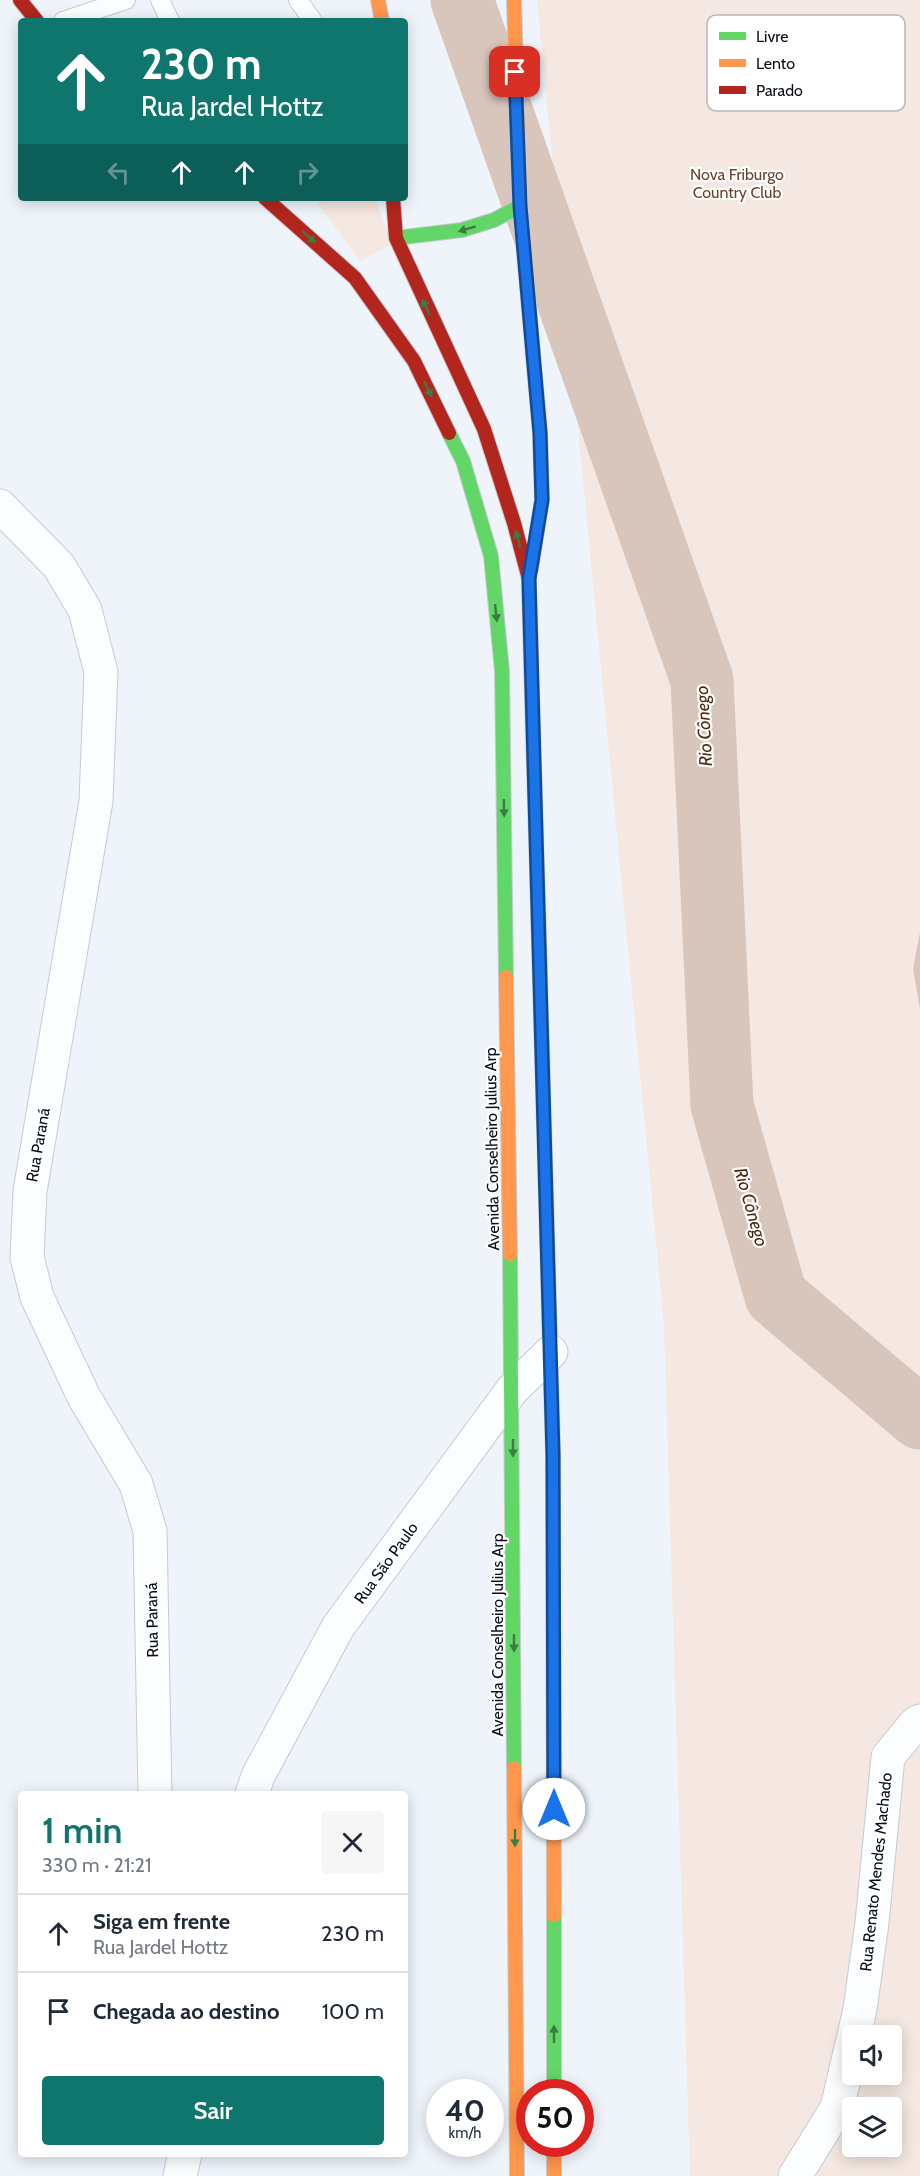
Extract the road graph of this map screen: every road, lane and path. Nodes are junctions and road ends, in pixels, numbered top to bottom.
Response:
1 (20, 0) edge
2 (126, 0) edge
3 (160, 0) edge
4 (298, 0) edge
5 (378, 0) edge
6 (514, 0) edge
7 (35, 18) edge
8 (72, 18) edge
9 (169, 18) edge
10 (311, 18) edge
11 (381, 18) edge
12 (268, 201) edge
13 (393, 201) edge
14 (520, 202) junction
15 (396, 237) junction
16 (0, 506) edge
17 (529, 579) junction
18 (551, 1352) junction
19 (512, 1390) junction
20 (920, 1721) edge
21 (155, 1791) edge
22 (253, 1791) edge
23 (856, 2025) edge
24 (554, 2079) edge
25 (842, 2085) edge
26 (184, 2157) edge
27 (554, 2157) edge
28 (180, 2176) edge
29 (517, 2176) edge
30 (554, 2176) edge
31 (795, 2176) edge

1 - 7 main road
2 - 8 lane
3 - 9 lane
4 - 10 lane
5 - 11 main road
6 - 14 main road
12 -> 19 main road, Avenida Conselheiro Julius Arp
13 - 15 main road
14 -> 15 main road
14 - 17 main road
17 -> 15 main road
16 - 21 street, Rua Paraná
17 - 18 main road
18 - 19 street, Rua São Paulo
24 -> 18 main road
19 - 22 street, Rua São Paulo
19 -> 29 main road, Avenida Conselheiro Julius Arp
20 - 23 street, Rua Renato Mendes Machado
25 - 31 street
26 - 28 street
27 - 30 main road

